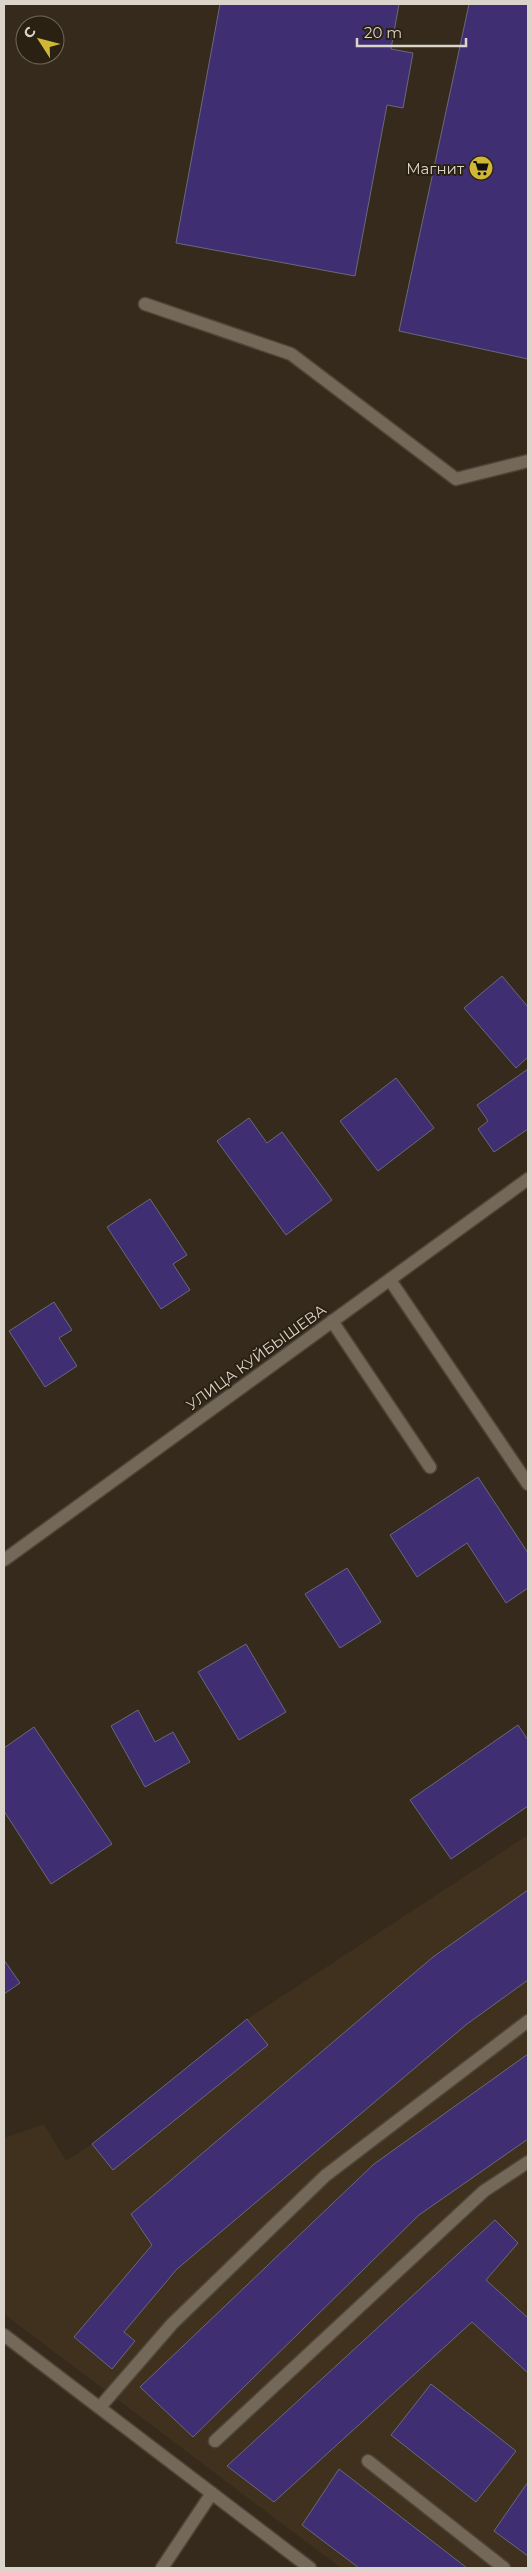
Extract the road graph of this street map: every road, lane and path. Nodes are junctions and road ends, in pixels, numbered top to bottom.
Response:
1 (145, 304) dead end
2 (528, 461) edge
3 (528, 1179) edge
4 (390, 1280) junction
5 (332, 1322) junction
6 (430, 1467) dead end
7 (528, 1484) edge
8 (4, 1560) edge
9 (528, 2021) edge
10 (528, 2162) edge
11 (4, 2335) edge
12 (100, 2407) junction
13 (215, 2441) dead end
14 (368, 2460) dead end
15 (212, 2493) junction
16 (162, 2568) edge
17 (310, 2568) edge
18 (504, 2568) edge

1 - 2 street
3 - 4 street, УЛИЦА КУЙБЫШЕВА
4 - 5 street, УЛИЦА КУЙБЫШЕВА
4 - 7 street
5 - 6 street
5 - 8 street, УЛИЦА КУЙБЫШЕВА
9 - 12 street
10 - 13 street
11 - 12 street
12 - 15 street
14 - 18 street
15 - 16 street
15 - 17 street

